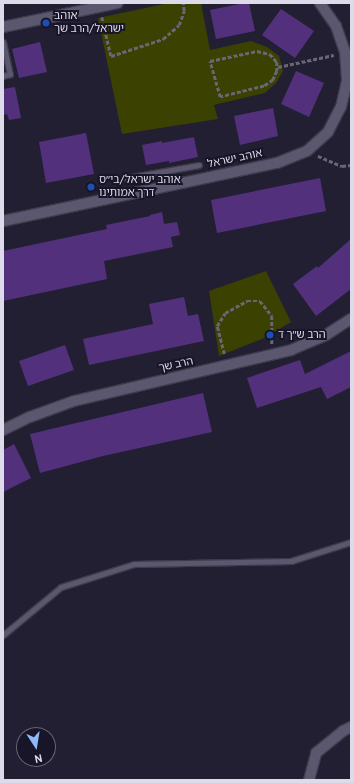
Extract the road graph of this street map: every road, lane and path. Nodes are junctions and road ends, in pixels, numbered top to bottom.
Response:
1 (118, 3) edge
2 (183, 3) edge
3 (320, 3) edge
4 (100, 7) junction
5 (3, 27) edge
6 (3, 42) edge
7 (345, 52) junction
8 (278, 66) junction
9 (3, 76) edge
10 (307, 151) junction
11 (199, 165) dead end
12 (351, 165) edge
13 (161, 172) junction
14 (126, 178) dead end
15 (162, 187) junction
16 (3, 221) edge
17 (351, 319) edge
18 (272, 356) junction
19 (228, 366) junction
20 (3, 430) edge
21 (351, 542) edge
22 (3, 635) edge
23 (351, 727) edge
24 (309, 780) edge

1 - 4 street
2 - 4 path
3 - 7 street, אוהב ישראל
4 - 5 street
6 - 9 lane
7 - 8 path
7 - 10 street, אוהב ישראל
8 - 8 path
10 - 12 path
10 - 15 street, אוהב ישראל
11 - 13 lane
13 - 14 lane
13 - 15 lane
15 - 16 street, אוהב ישראל
17 - 18 street, הרב שך
18 - 19 street, הרב שך
18 - 19 path
19 - 20 street, הרב שך
21 - 22 lane
23 - 24 street

